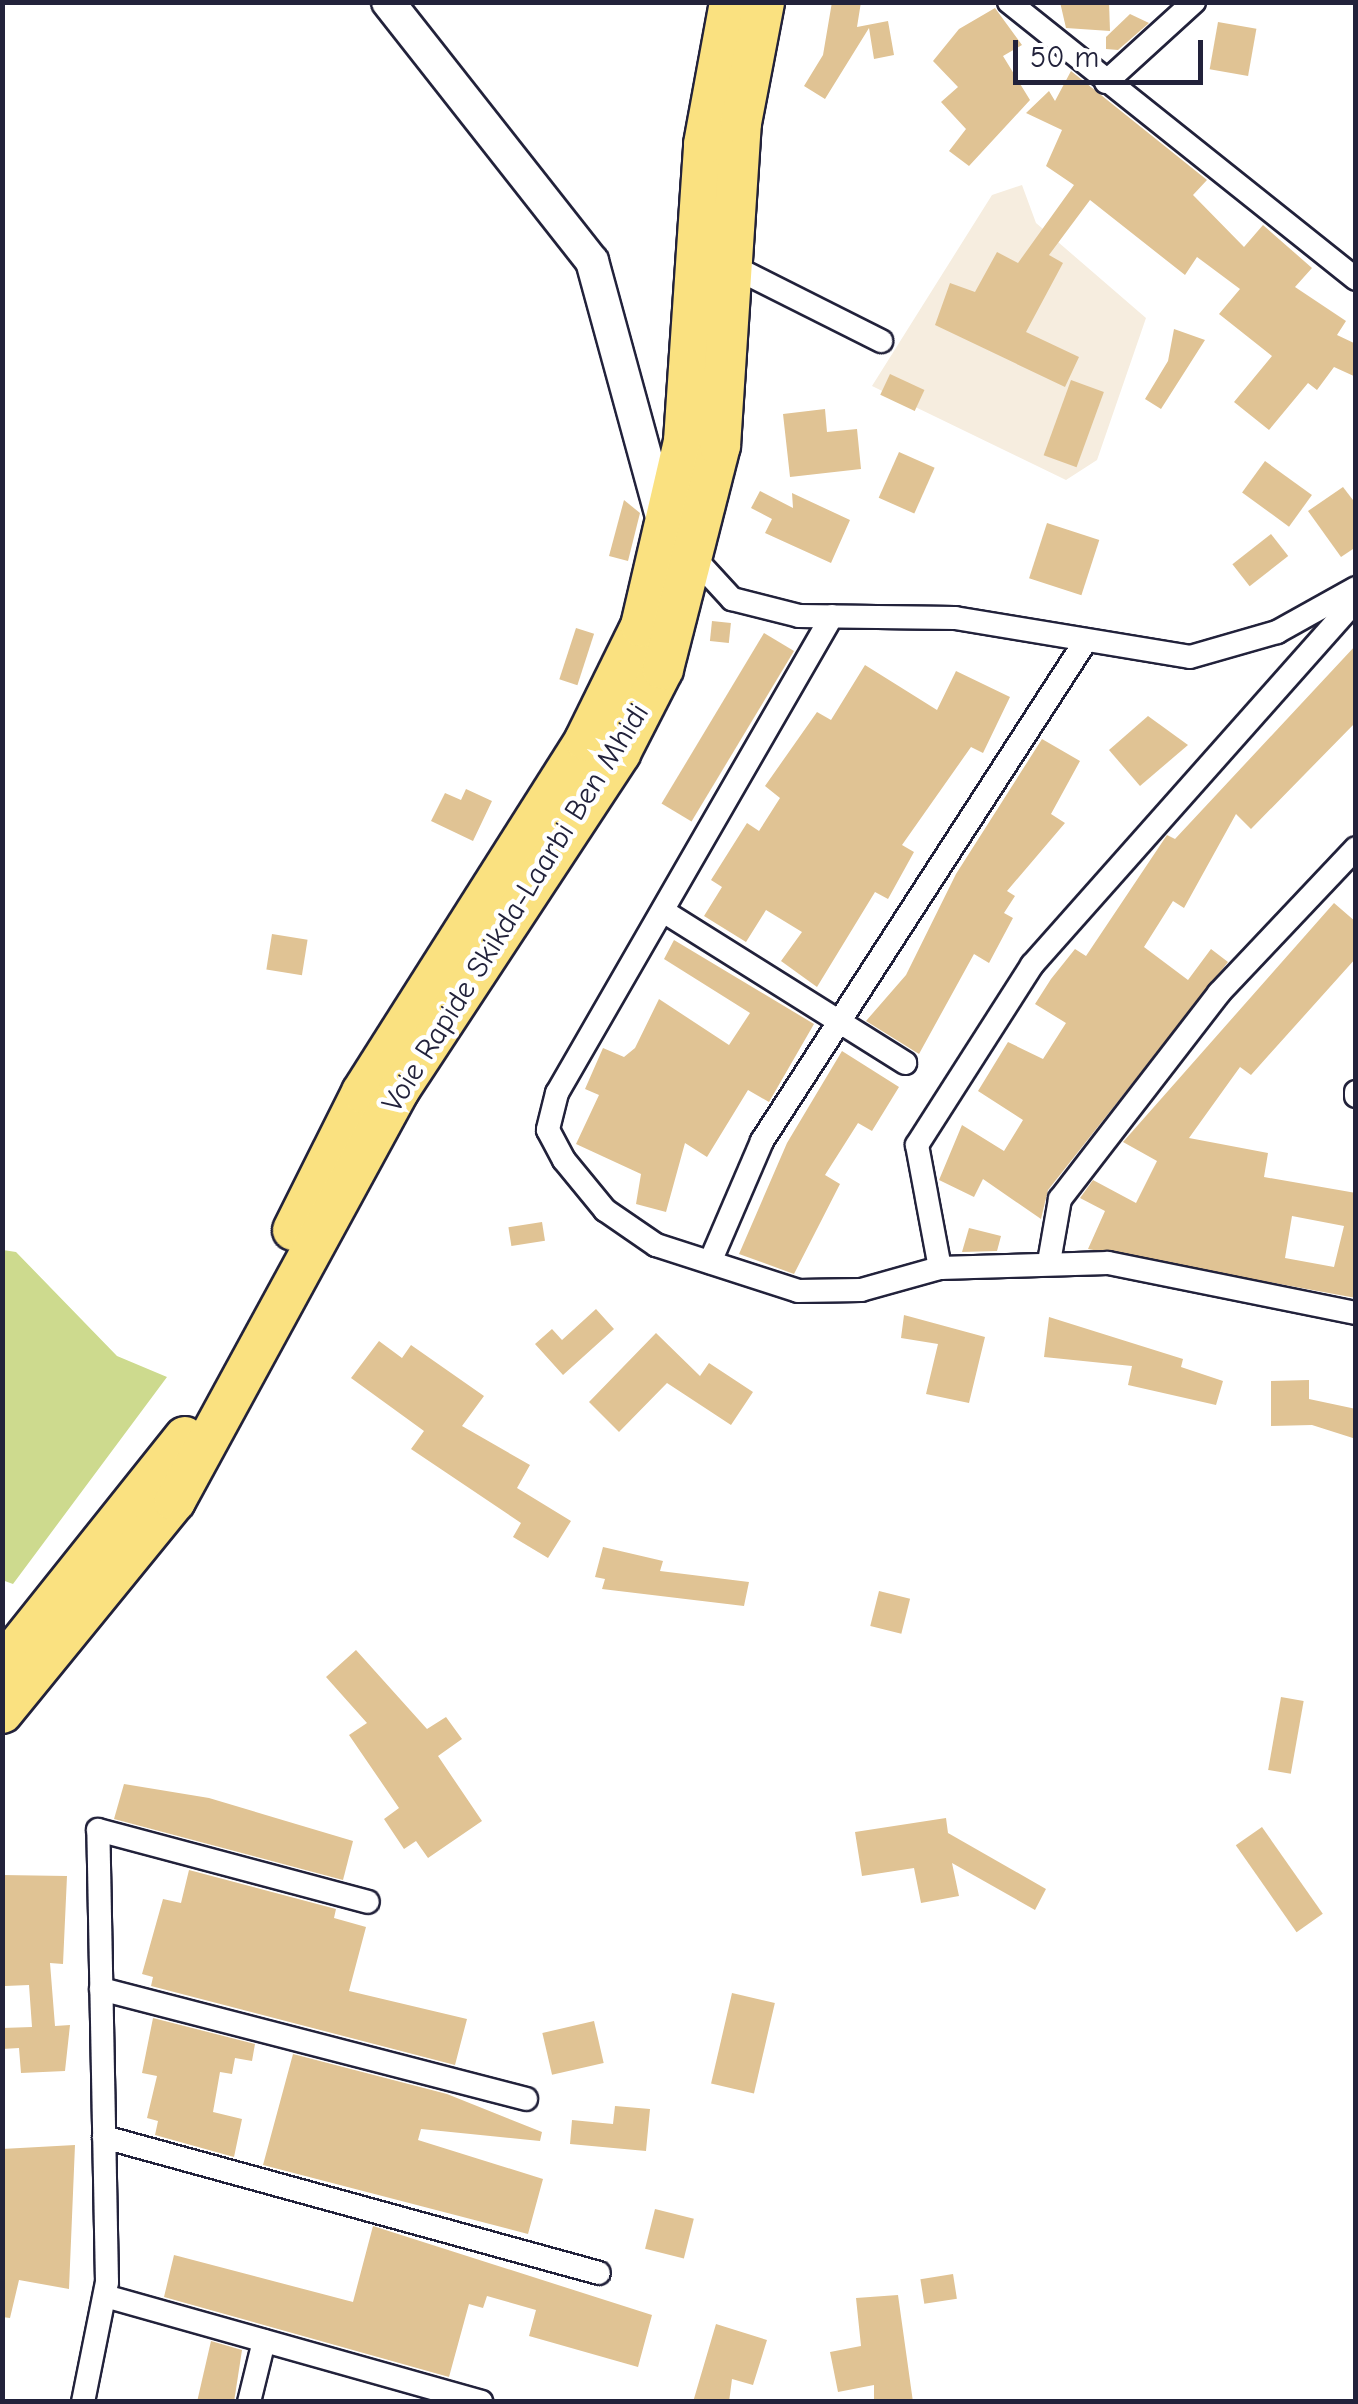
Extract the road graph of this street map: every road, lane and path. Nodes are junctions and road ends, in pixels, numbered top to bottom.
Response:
1 (388, 2) edge
2 (730, 2) edge
3 (764, 2) edge
4 (1009, 2) edge
5 (1194, 2) edge
6 (1106, 82) junction
7 (732, 266) junction
8 (1356, 279) edge
9 (881, 340) dead end
10 (683, 549) junction
11 (1356, 588) edge
12 (1356, 600) edge
13 (832, 616) junction
14 (1083, 645) junction
15 (1356, 848) edge
16 (663, 910) junction
17 (838, 1021) junction
18 (906, 1063) dead end
19 (710, 1262) junction
20 (1049, 1262) junction
21 (940, 1268) junction
22 (1356, 1313) edge
23 (2, 1666) edge
24 (2, 1713) edge
25 (368, 1902) dead end
26 (101, 1989) junction
27 (526, 2099) dead end
28 (104, 2137) junction
29 (599, 2273) dead end
30 (105, 2296) junction
31 (264, 2340) junction
32 (83, 2402) edge
33 (248, 2402) edge
34 (481, 2402) edge

1 - 10 street
2 - 10 highway, Voie Rapide Skikda-Laarbi Ben Mhidi
3 - 7 highway, Voie Rapide Skikda-Laarbi Ben Mhidi
4 - 6 street
5 - 6 street
6 - 8 street
7 - 9 street
7 - 10 highway, Voie Rapide Skikda-Laarbi Ben Mhidi
10 - 13 street
10 - 23 highway, Voie Rapide Skikda-Laarbi Ben Mhidi
10 - 24 highway, Voie Rapide Skikda-Laarbi Ben Mhidi
11 - 14 street
12 - 21 street
13 - 14 street
13 - 16 street
14 - 17 street
15 - 20 street
16 - 17 street
16 - 19 street
17 - 18 street
17 - 19 street
19 - 21 street
20 - 21 street
20 - 22 street
25 - 26 street
26 - 27 street
26 - 28 street
28 - 29 street
28 - 30 street
30 - 31 street
30 - 32 street
31 - 33 street
31 - 34 street

